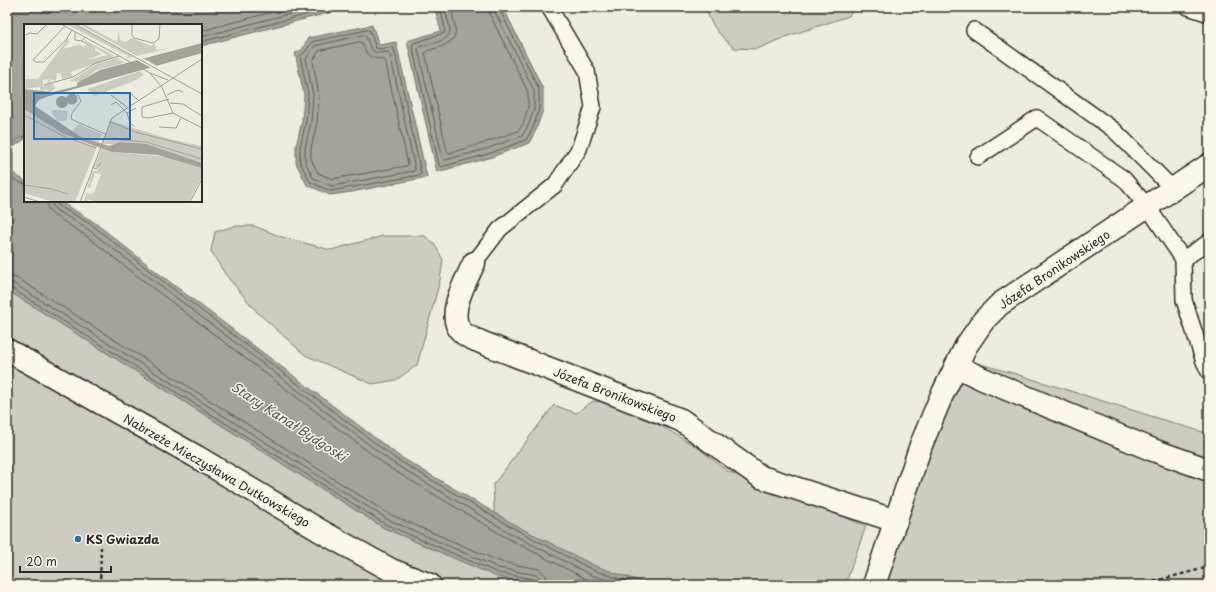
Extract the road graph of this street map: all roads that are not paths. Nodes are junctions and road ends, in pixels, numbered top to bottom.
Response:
1 (549, 7) edge
2 (1188, 7) edge
3 (1209, 14) edge
4 (974, 30) dead end
5 (978, 157) dead end
6 (1209, 165) edge
7 (1173, 189) junction
8 (1147, 206) junction
9 (1209, 242) edge
10 (1183, 259) junction
11 (474, 263) joint
12 (7, 350) edge
13 (956, 366) junction
14 (1209, 372) edge
15 (1209, 470) edge
16 (896, 520) junction
17 (430, 585) edge
18 (874, 585) edge

1 - 11 lane
2 - 3 lane
4 - 7 lane
5 - 8 lane
6 - 7 street, Józefa Bronikowskiego
7 - 8 street, Józefa Bronikowskiego
8 - 10 lane
8 - 13 street, Józefa Bronikowskiego
9 - 10 lane
10 - 14 lane
11 - 16 street, Józefa Bronikowskiego
12 - 17 street, Nabrzeże Mieczysława Dutkowskiego
13 - 15 street
13 - 16 street, Józefa Bronikowskiego
16 - 18 street, Józefa Bronikowskiego

